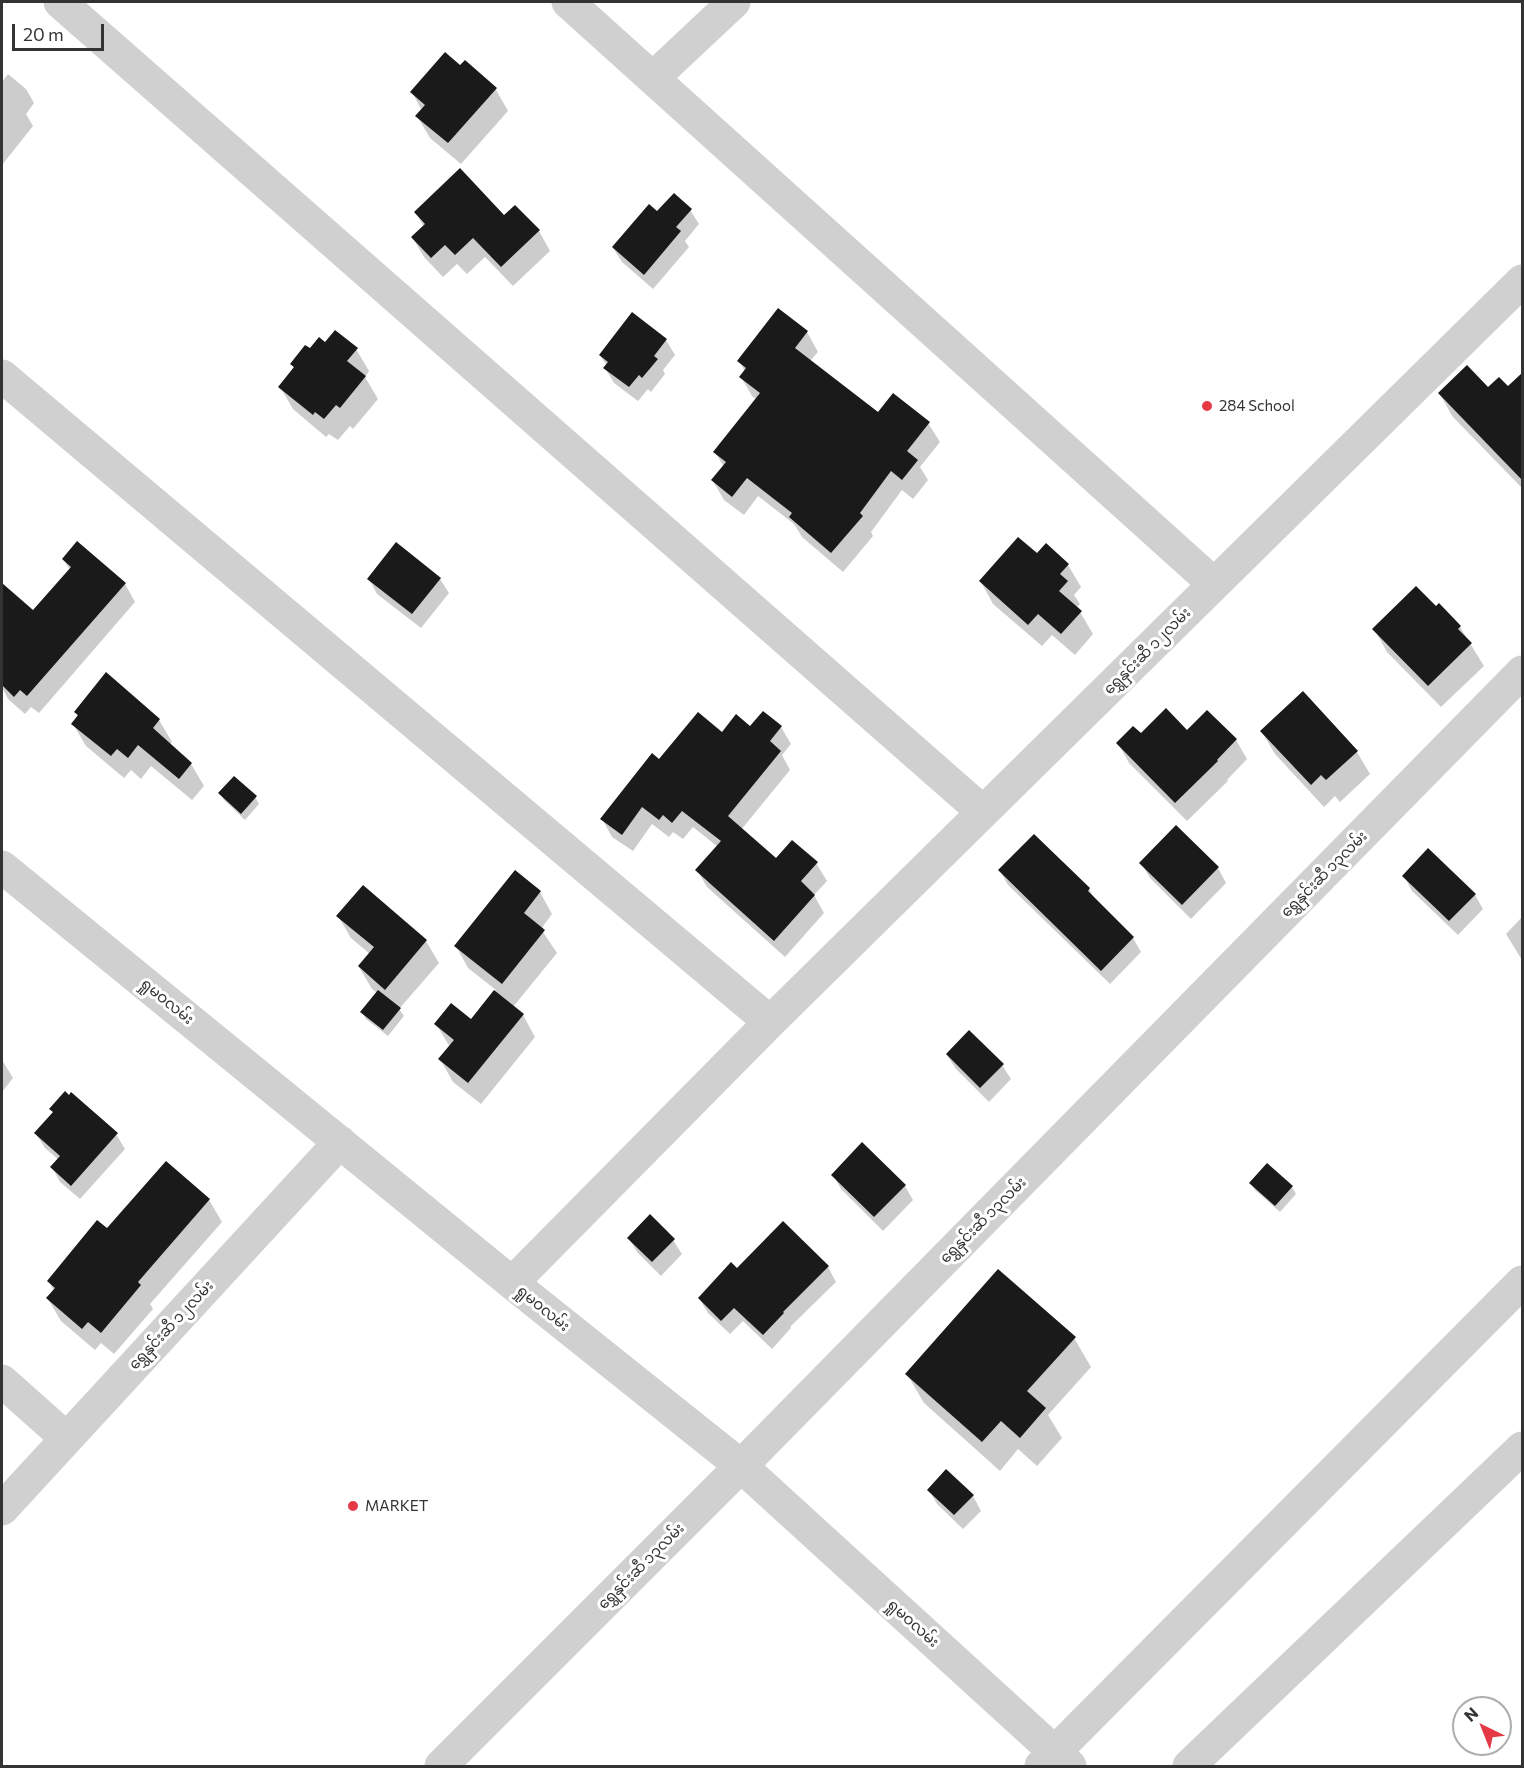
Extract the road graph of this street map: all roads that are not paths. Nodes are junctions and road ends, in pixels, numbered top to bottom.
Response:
1 (60, 2) edge
2 (568, 2) edge
3 (734, 2) edge
4 (653, 78) junction
5 (1522, 281) edge
6 (2, 376) edge
7 (1214, 585) junction
8 (1522, 672) edge
9 (983, 812) junction
10 (2, 867) edge
11 (770, 1022) junction
12 (340, 1142) junction
13 (1522, 1282) edge
14 (512, 1283) junction
15 (2, 1381) edge
16 (66, 1438) junction
17 (1522, 1448) edge
18 (741, 1466) junction
19 (2, 1509) edge
20 (1055, 1762) edge
21 (441, 1767) edge
22 (1189, 1767) edge

1 - 9 street
2 - 4 street
3 - 4 street
4 - 7 street
5 - 7 street, ရွှေနှင်းဆီ ၁၂လမ်း
6 - 11 street
7 - 9 street, ရွှေနှင်းဆီ ၁၂လမ်း
8 - 18 street, ရွှေနှင်းဆီ ၁၃လမ်း
9 - 11 street, ရွှေနှင်းဆီ ၁၂လမ်း
10 - 12 street, ရှုမဝလမ်း
11 - 14 street, ရွှေနှင်းဆီ ၁၂လမ်း
12 - 14 street, ရှုမဝလမ်း
12 - 16 street, ရွှေနှင်းဆီ ၁၂လမ်း
13 - 20 street
14 - 18 street, ရှုမဝလမ်း
15 - 16 street
16 - 19 street, ရွှေနှင်းဆီ ၁၂လမ်း
17 - 22 street
18 - 20 street, ရှုမဝလမ်း
18 - 21 street, ရွှေနှင်းဆီ ၁၃လမ်း

